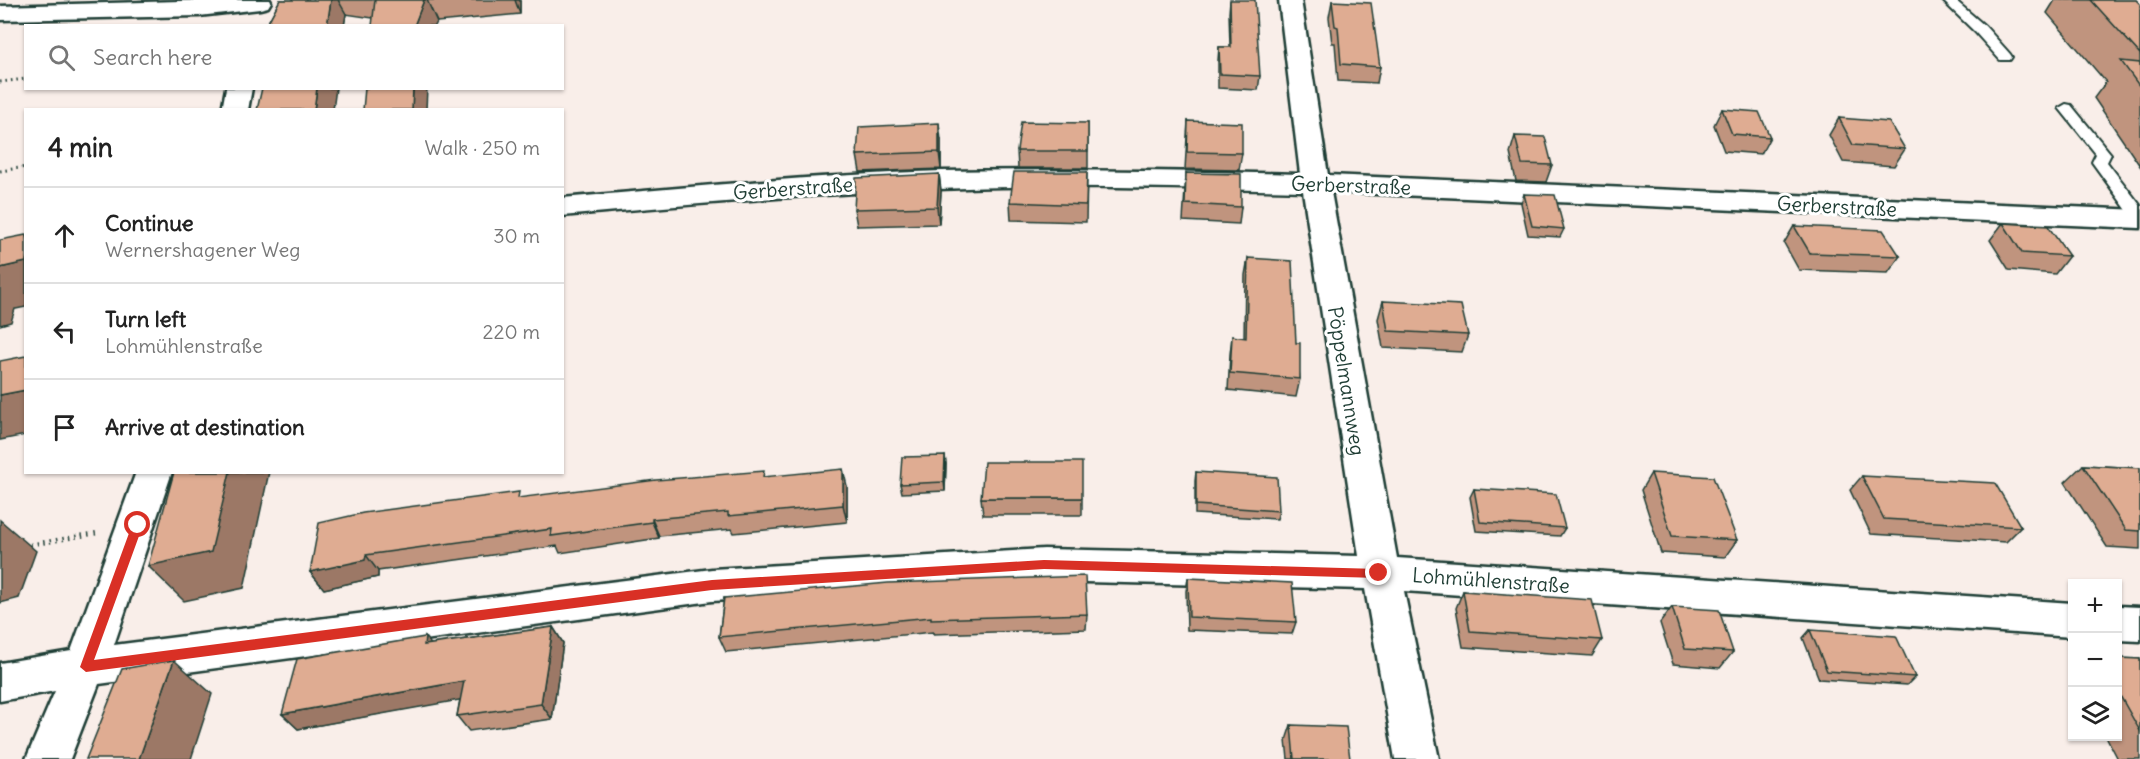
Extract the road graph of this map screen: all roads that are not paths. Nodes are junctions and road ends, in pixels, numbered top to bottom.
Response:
1 (1290, 0) edge
2 (1948, 0) edge
3 (261, 1) edge
4 (0, 13) edge
5 (254, 24) edge
6 (2005, 57) dead end
7 (239, 90) edge
8 (235, 108) edge
9 (2066, 108) dead end
10 (1314, 183) junction
11 (564, 207) edge
12 (2140, 218) edge
13 (153, 474) edge
14 (1379, 573) junction
15 (2068, 620) edge
16 (2122, 623) edge
17 (2140, 624) edge
18 (86, 667) junction
19 (0, 682) edge
20 (48, 759) edge
21 (1417, 759) edge

1 - 10 street, Pöppelmannweg
2 - 6 lane
3 - 4 street
3 - 5 street
7 - 8 street
9 - 12 lane
10 - 11 street, Gerberstraße
10 - 12 street, Gerberstraße
10 - 14 street, Pöppelmannweg
13 - 18 street
14 - 15 street, Lohmühlenstraße
14 - 18 street, Lohmühlenstraße
14 - 21 street, Pöppelmannweg
16 - 17 street
18 - 19 street, Lohmühlenstraße
18 - 20 street

